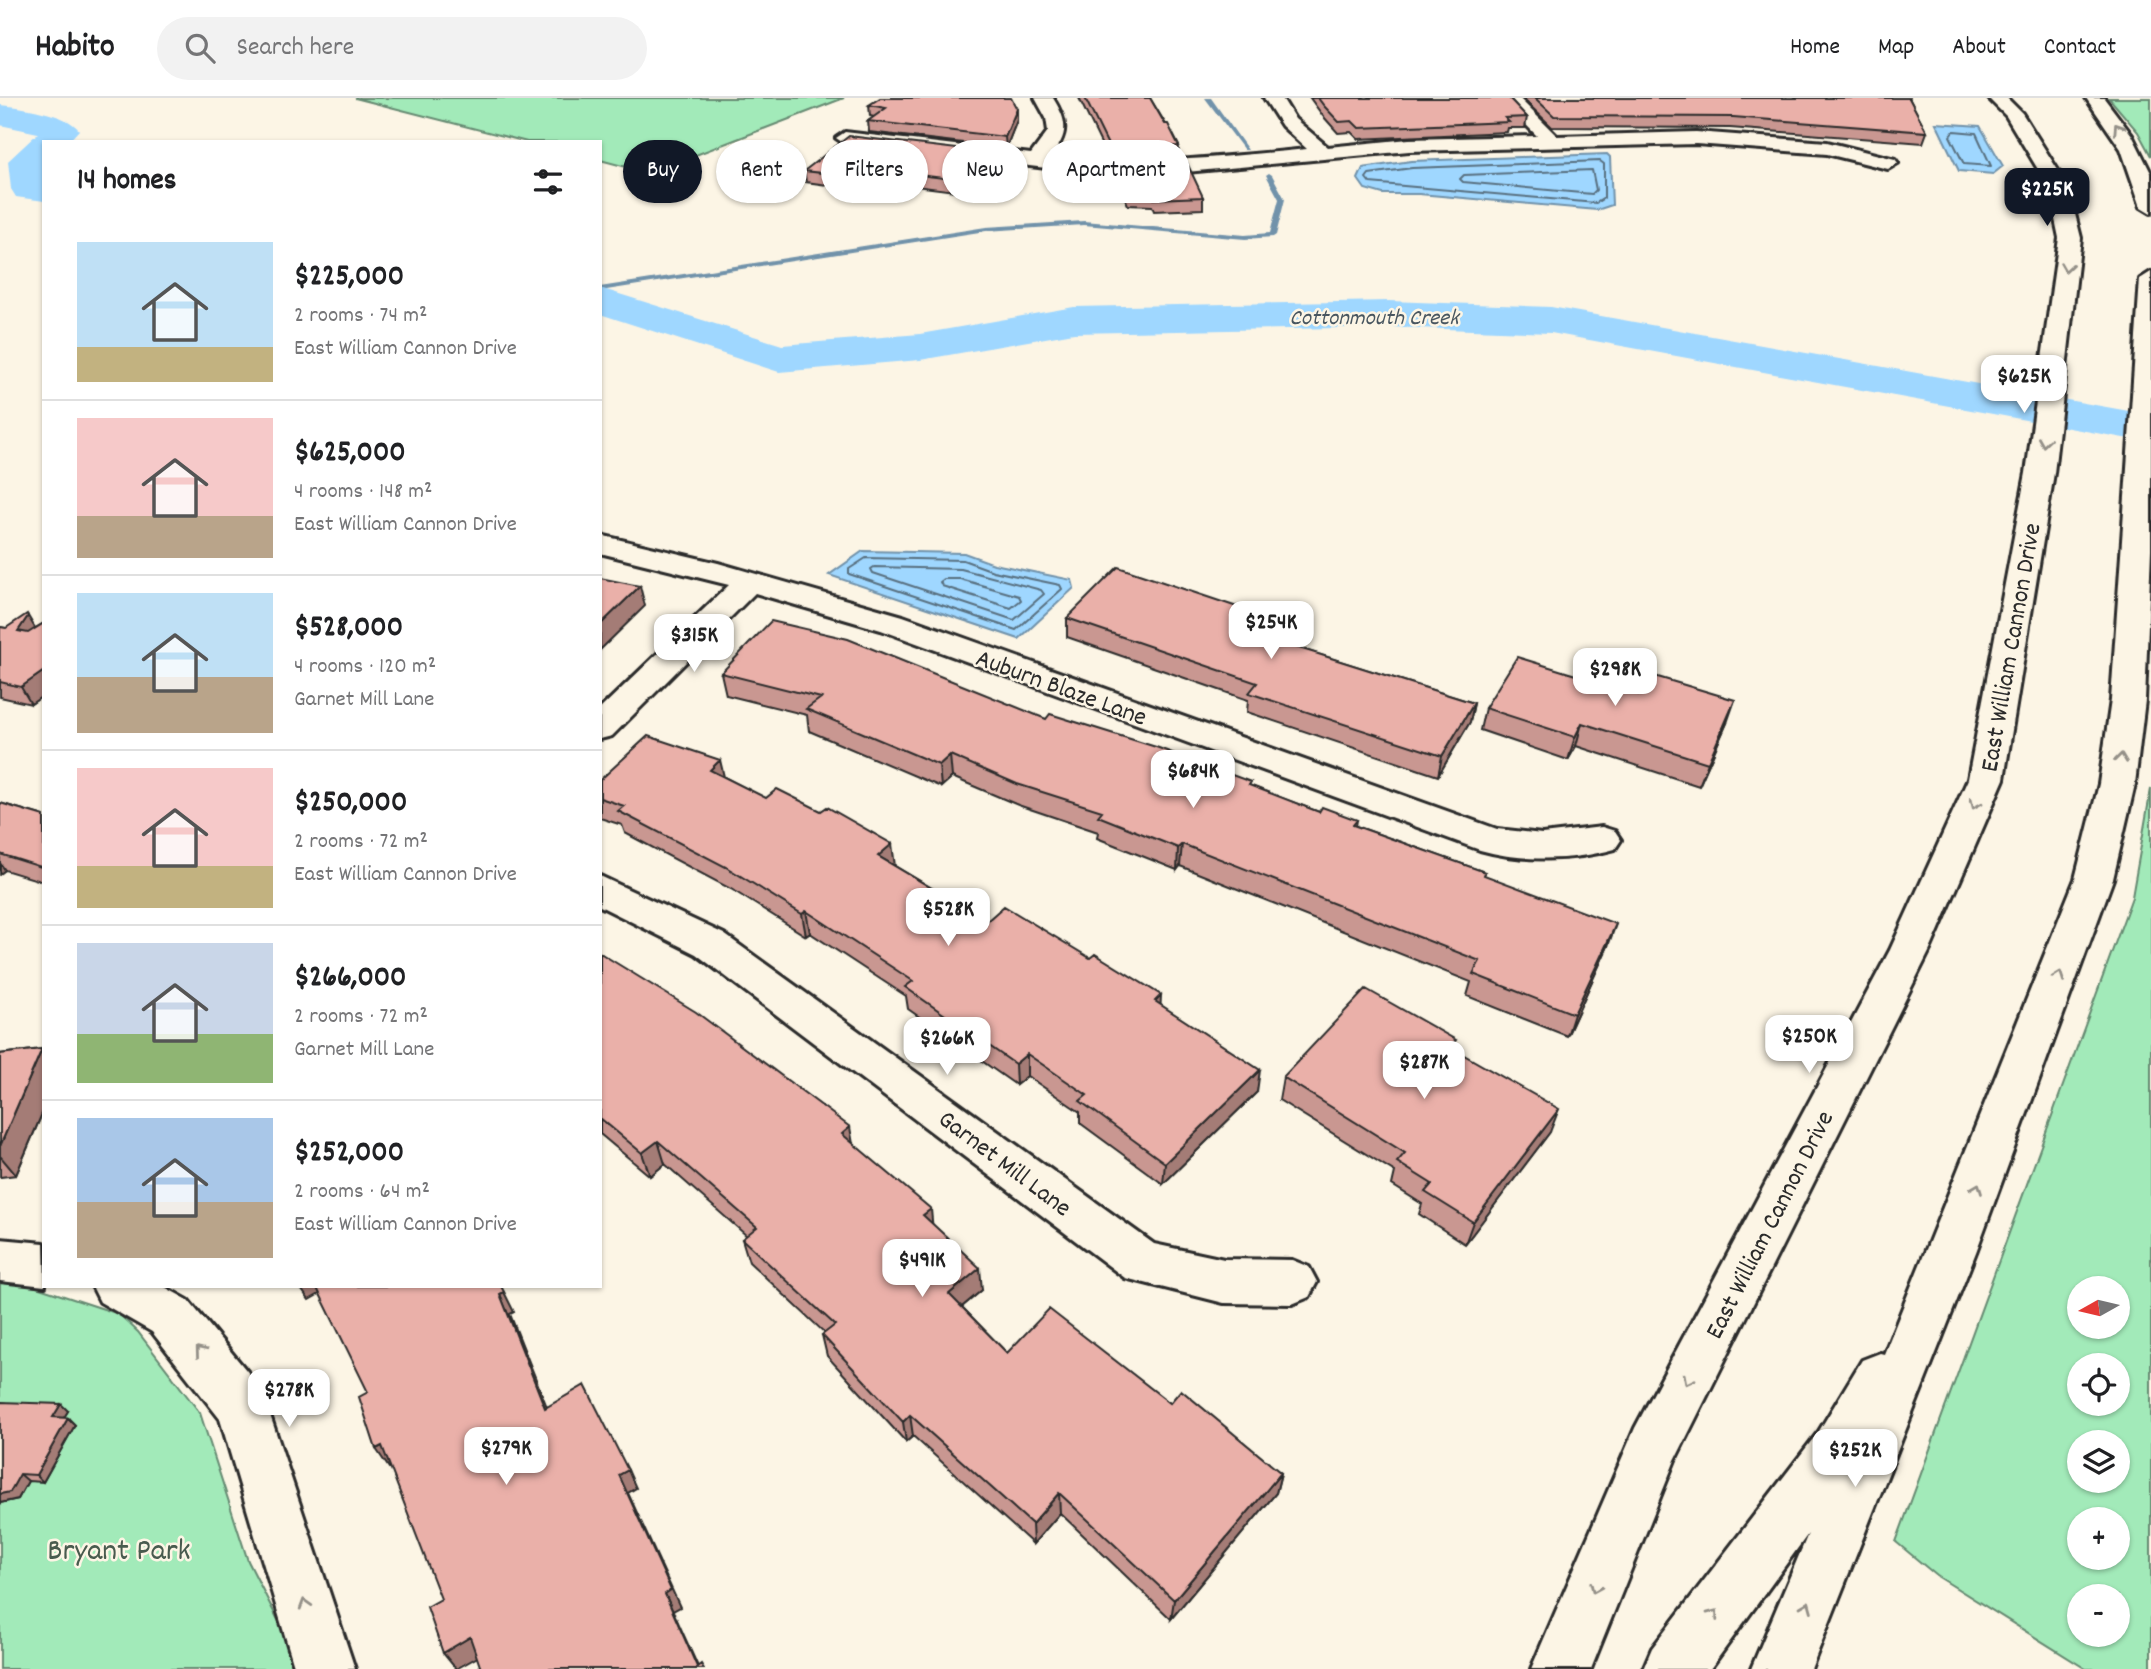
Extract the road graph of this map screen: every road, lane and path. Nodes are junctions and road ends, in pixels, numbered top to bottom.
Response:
1 (1044, 98) edge
2 (1273, 98) edge
3 (1509, 98) edge
4 (1997, 98) edge
5 (2095, 98) edge
6 (845, 138) edge
7 (1552, 141) junction
8 (1322, 152) junction
9 (1035, 161) junction
10 (1888, 163) dead end
11 (2151, 207) edge
12 (2151, 279) edge
13 (602, 544) edge
14 (750, 581) junction
15 (602, 726) edge
16 (1601, 840) dead end
17 (602, 890) edge
18 (1952, 1252) junction
19 (1292, 1282) dead end
20 (121, 1288) edge
21 (325, 1669) edge
22 (1561, 1669) edge
23 (1673, 1669) edge
24 (1782, 1669) edge

1 - 9 street
2 - 8 street
3 - 7 street
4 -> 22 street, East William Cannon Drive
11 -> 5 street
6 - 9 street
7 - 8 street
7 - 10 street
8 - 9 street
18 -> 12 street
13 - 14 street, Auburn Blaze Lane
14 - 15 street
14 - 16 street, Auburn Blaze Lane
17 - 19 street, Garnet Mill Lane
23 -> 18 street
24 -> 18 street
21 -> 20 street

